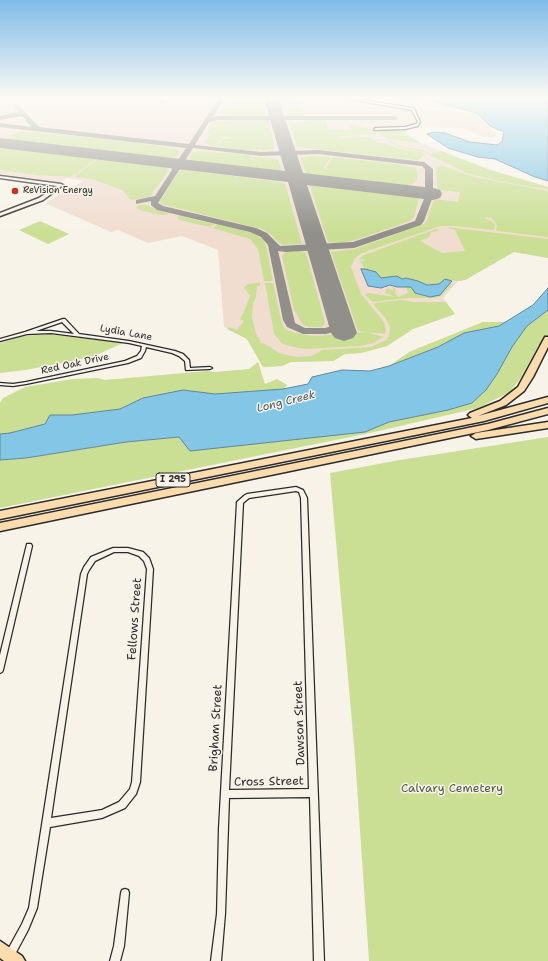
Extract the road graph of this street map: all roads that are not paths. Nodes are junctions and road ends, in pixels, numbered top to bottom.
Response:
1 (0, 177) edge
2 (0, 215) edge
3 (28, 333) junction
4 (77, 335) junction
5 (548, 339) edge
6 (0, 340) edge
7 (144, 345) junction
8 (210, 368) dead end
9 (0, 384) edge
10 (548, 400) edge
11 (548, 411) edge
12 (548, 425) edge
13 (347, 445) junction
14 (324, 461) junction
15 (243, 498) joint
16 (0, 515) edge
17 (0, 527) edge
18 (29, 546) dead end
19 (0, 670) edge
20 (313, 793) junction
21 (225, 794) junction
22 (46, 823) junction
23 (125, 893) dead end
24 (9, 955) edge
25 (116, 961) edge
26 (216, 961) edge
27 (319, 961) edge

1 - 2 street
3 - 4 street, Lydia Lane
3 - 4 street
3 - 6 street
4 - 7 street, Lydia Lane
5 - 13 highway
7 - 8 street, Lydia Lane
7 - 9 street, Red Oak Drive
10 - 13 highway, I 295
11 - 14 highway, I 295
12 - 14 highway
13 - 16 highway, I 295
14 - 17 highway, I 295
15 - 20 street, Dawson Street
15 - 21 street, Brigham Street
18 - 19 street
20 - 21 street, Cross Street
20 - 27 street, Dawson Street
21 - 26 street, Brigham Street
22 - 22 street, Fellows Street
22 - 24 street, Fellows Street
23 - 25 street

